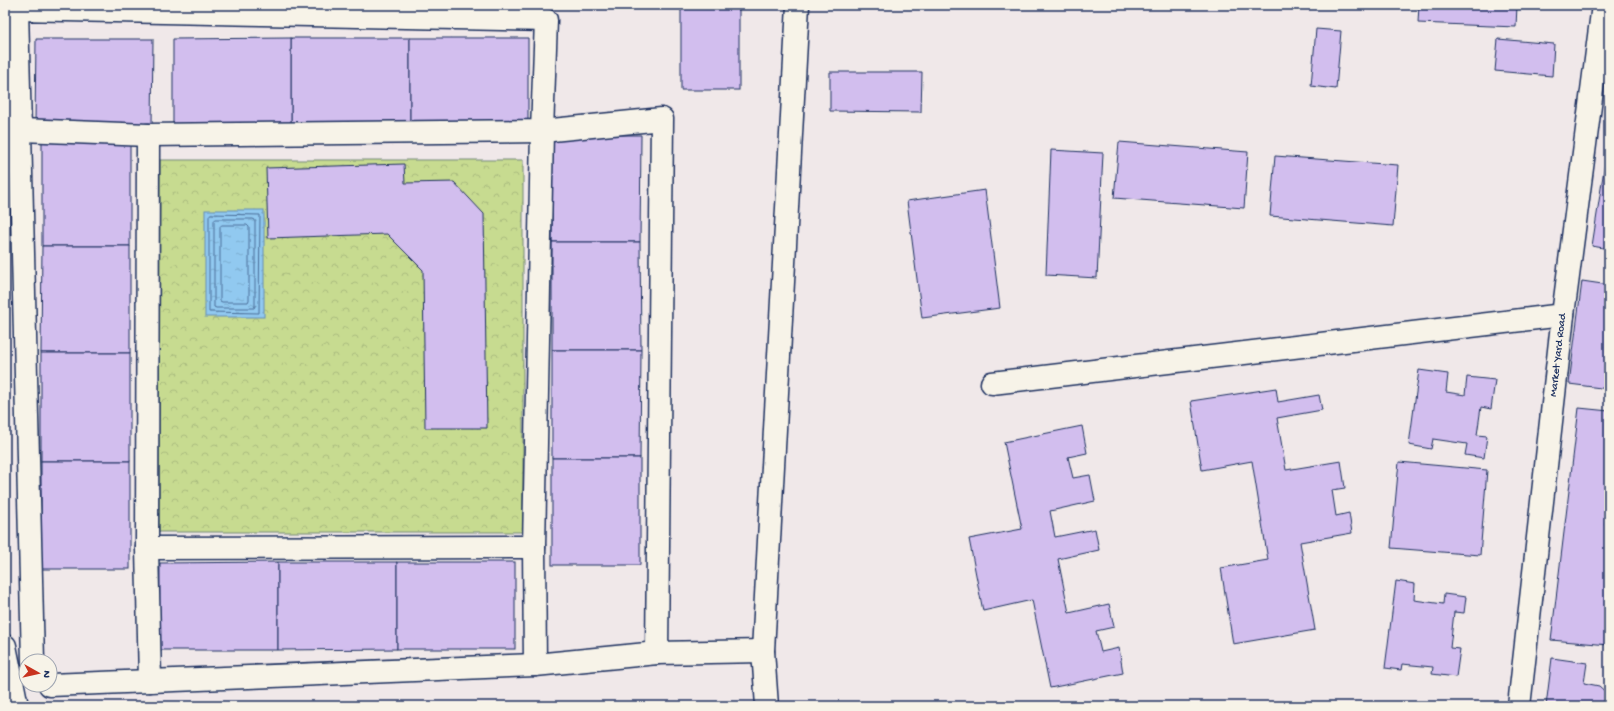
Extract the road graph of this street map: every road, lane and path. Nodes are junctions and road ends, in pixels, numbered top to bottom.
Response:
1 (798, 5) edge
2 (1603, 5) edge
3 (21, 130) junction
4 (542, 131) junction
5 (148, 135) junction
6 (1563, 315) junction
7 (992, 383) dead end
8 (534, 547) junction
9 (147, 548) junction
10 (5, 646) edge
11 (763, 651) junction
12 (33, 653) edge
13 (657, 653) junction
14 (535, 665) junction
15 (150, 681) junction
16 (58, 684) edge
17 (17, 706) edge
18 (767, 706) edge
19 (1519, 706) edge

1 - 11 street
2 - 6 street, Market Yard Road
3 - 4 street
3 - 5 street
3 - 12 street
4 - 5 street
4 - 8 street
4 - 13 street
5 - 9 street
6 - 7 street
6 - 19 street, Market Yard Road
8 - 9 street
8 - 14 street
9 - 15 street
10 - 17 street
11 - 13 street
11 - 18 street
13 - 14 street
14 - 15 street
15 - 16 street

